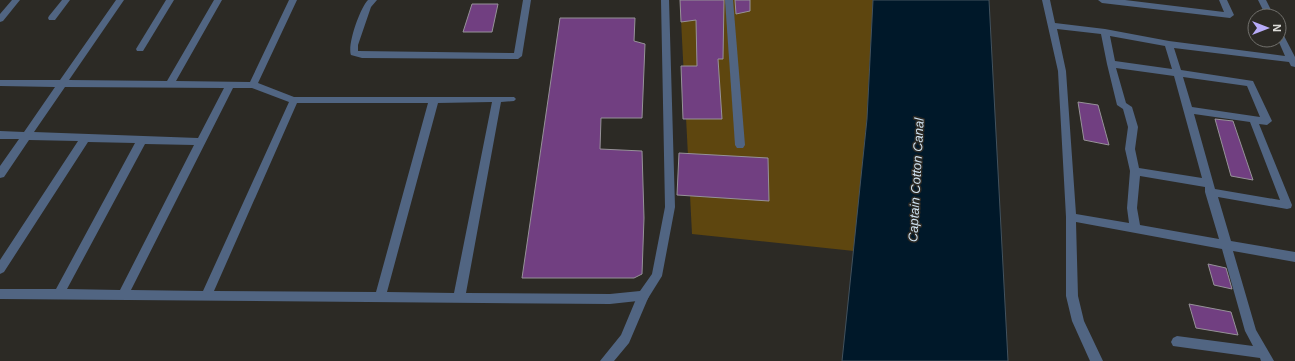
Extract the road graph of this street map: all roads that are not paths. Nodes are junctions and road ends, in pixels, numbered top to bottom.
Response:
1 (16, 0) edge
2 (66, 0) edge
3 (120, 0) edge
4 (170, 0) edge
5 (218, 0) edge
6 (293, 0) edge
7 (373, 0) edge
8 (527, 0) edge
9 (665, 0) edge
10 (729, 0) edge
11 (1046, 0) edge
12 (1102, 0) edge
13 (1182, 0) edge
14 (1223, 0) edge
15 (1141, 2) edge
16 (1185, 10) junction
17 (52, 18) dead end
18 (0, 19) edge
19 (1051, 25) junction
20 (1105, 32) junction
21 (1168, 44) junction
22 (1286, 48) edge
23 (140, 49) dead end
24 (1294, 62) edge
25 (1111, 64) junction
26 (1177, 73) junction
27 (0, 83) edge
28 (62, 84) junction
29 (169, 84) junction
30 (230, 85) junction
31 (253, 85) junction
32 (434, 99) junction
33 (497, 99) junction
34 (511, 99) dead end
35 (294, 100) junction
36 (1187, 110) junction
37 (1253, 119) junction
38 (0, 136) edge
39 (26, 136) junction
40 (85, 138) junction
41 (142, 140) junction
42 (201, 142) junction
43 (740, 146) dead end
44 (1135, 171) junction
45 (0, 174) edge
46 (1209, 187) junction
47 (1071, 217) junction
48 (1135, 228) junction
49 (1225, 245) junction
50 (1295, 257) edge
51 (0, 269) edge
52 (0, 294) edge
53 (59, 294) junction
54 (123, 295) junction
55 (206, 296) junction
56 (642, 296) junction
57 (380, 297) junction
58 (459, 298) junction
59 (1178, 342) dead end
60 (1265, 357) edge
61 (606, 361) edge
62 (1097, 361) edge

1 - 18 street
2 - 17 street
3 - 28 street
4 - 23 street
5 - 29 street
6 - 31 street
7 - 8 street
9 - 56 street
10 - 43 street
11 - 19 street
12 - 15 street
13 - 16 street
14 - 16 street
15 - 16 street
19 - 20 street
19 - 47 street
20 - 21 street
20 - 25 street
21 - 24 street
21 - 26 street
22 - 24 street
25 - 26 street
25 - 44 street
26 - 36 street
26 - 37 street
27 - 28 street
28 - 29 street
28 - 39 street
29 - 30 street
30 - 31 street
30 - 42 street
31 - 35 street
32 - 33 street
32 - 35 street
32 - 57 street
33 - 34 street
33 - 58 street
35 - 55 street
36 - 37 street
36 - 46 street
37 - 46 street
38 - 39 street
39 - 40 street
39 - 45 street
40 - 41 street
40 - 51 street
41 - 42 street
41 - 53 street
42 - 54 street
44 - 46 street
44 - 48 street
46 - 49 street
47 - 48 street
47 - 62 street
48 - 49 street
49 - 50 street
49 - 60 street
52 - 53 street
53 - 54 street
54 - 55 street
55 - 57 street
56 - 58 street
56 - 61 street
57 - 58 street
59 - 60 street

